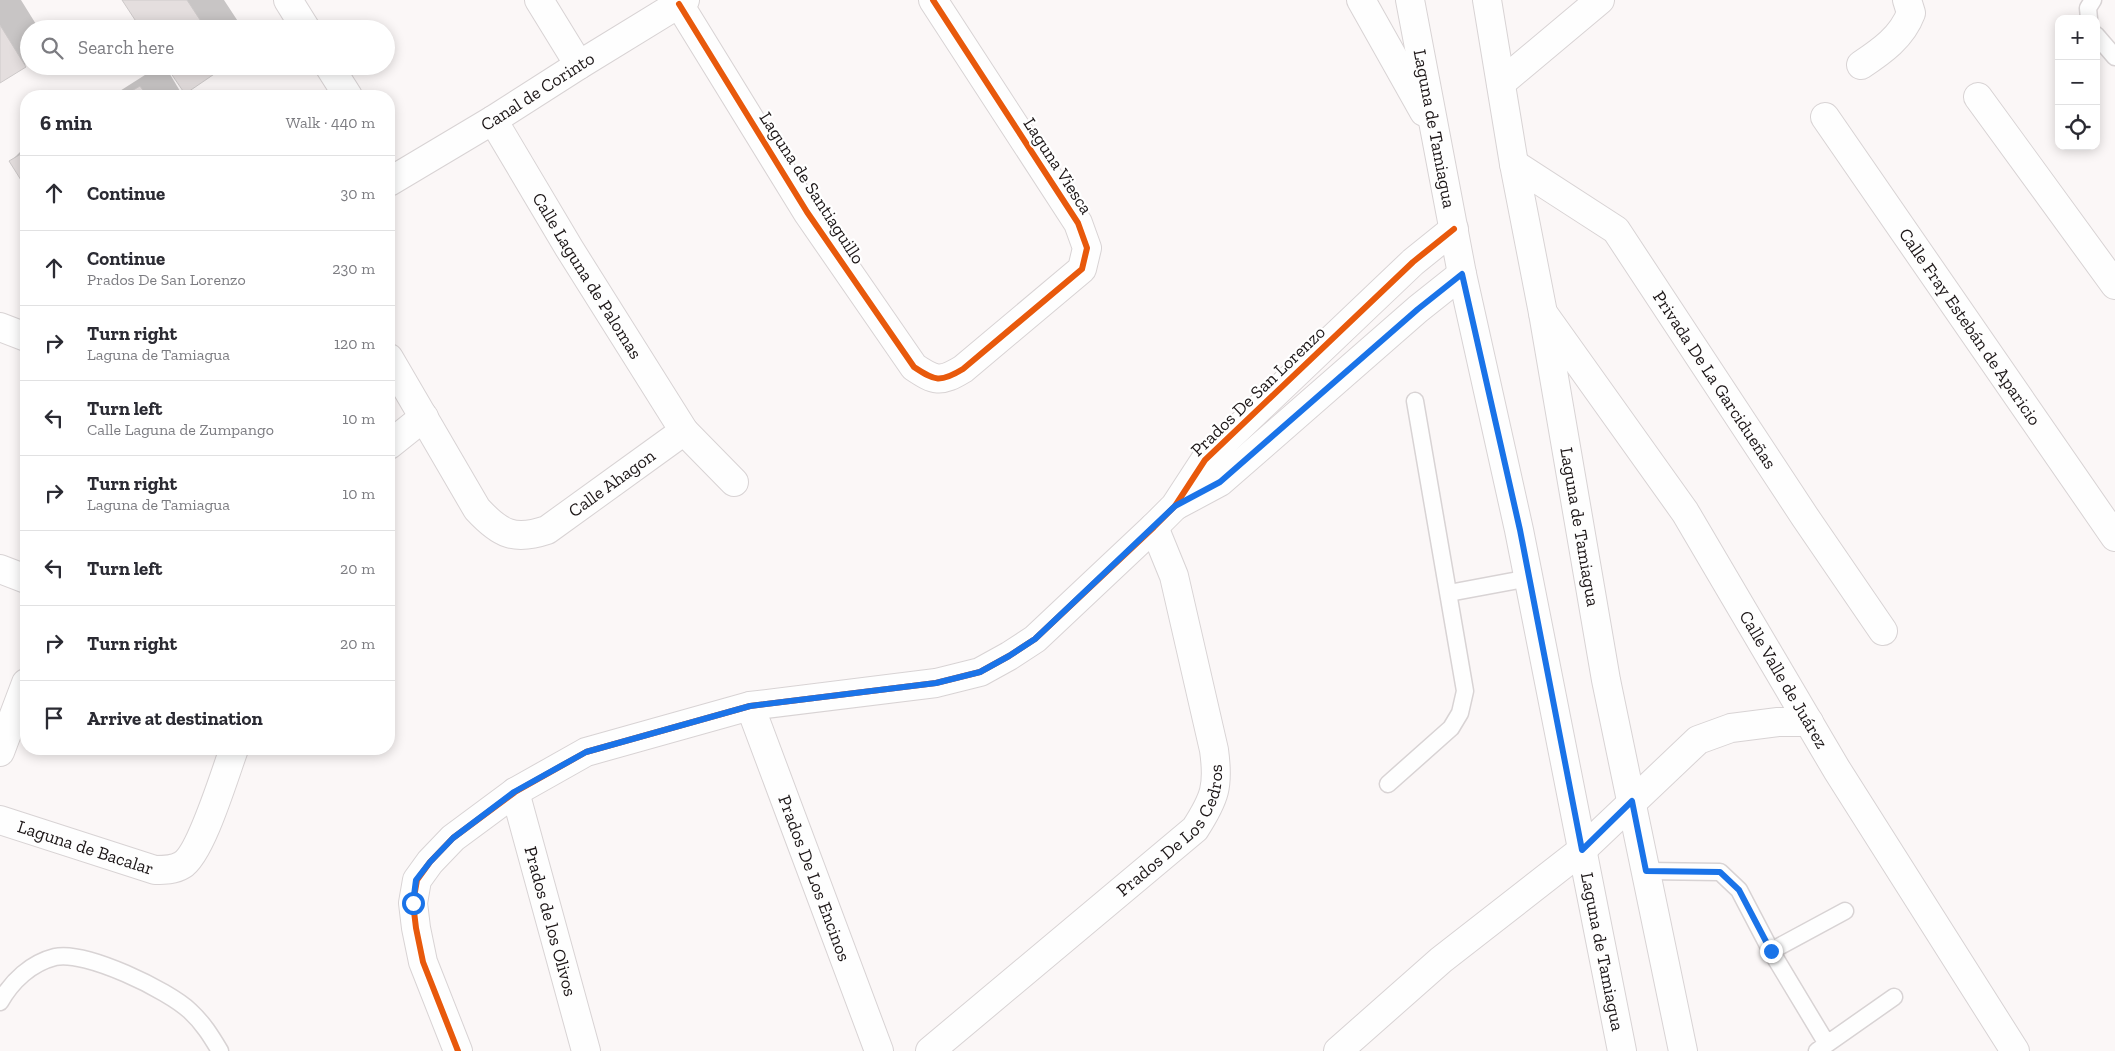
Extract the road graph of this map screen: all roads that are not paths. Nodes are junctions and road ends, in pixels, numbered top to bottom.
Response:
1 (288, 0) edge
2 (540, 0) edge
3 (933, 0) edge
4 (1360, 0) edge
5 (1410, 0) edge
6 (1487, 0) edge
7 (1600, 0) edge
8 (1907, 0) edge
9 (2093, 0) edge
10 (682, 2) edge
11 (2089, 15) edge
12 (300, 20) edge
13 (2100, 40) edge
14 (2115, 57) edge
15 (579, 65) junction
16 (1862, 65) dead end
17 (335, 75) edge
18 (1501, 83) junction
19 (344, 90) edge
20 (1978, 97) dead end
21 (1825, 117) dead end
22 (492, 120) junction
23 (1435, 132) junction
24 (1514, 164) junction
25 (395, 172) edge
26 (1454, 229) junction
27 (1462, 274) junction
28 (2115, 284) edge
29 (1543, 313) junction
30 (0, 327) edge
31 (20, 335) edge
32 (395, 368) edge
33 (931, 379) joint
34 (1415, 401) dead end
35 (424, 417) junction
36 (684, 431) junction
37 (395, 440) edge
38 (734, 482) dead end
39 (1175, 506) junction
40 (1154, 527) junction
41 (2115, 538) edge
42 (0, 569) edge
43 (20, 577) edge
44 (1528, 578) junction
45 (1449, 593) junction
46 (1883, 631) dead end
47 (20, 699) edge
48 (750, 706) junction
49 (1809, 722) junction
50 (0, 752) edge
51 (232, 755) edge
52 (1388, 784) dead end
53 (514, 792) junction
54 (1632, 801) junction
55 (0, 820) edge
56 (1582, 850) junction
57 (1646, 871) junction
58 (1845, 910) dead end
59 (1771, 951) junction
60 (1894, 998) dead end
61 (0, 1002) edge
62 (1822, 1048) edge
63 (220, 1051) edge
64 (458, 1051) edge
65 (586, 1051) edge
66 (879, 1051) edge
67 (930, 1051) edge
68 (1338, 1051) edge
69 (1622, 1051) edge
70 (1683, 1051) edge
71 (2015, 1051) edge

1 - 12 street
2 - 15 street
3 - 33 street, Laguna Viesca
4 - 23 street
5 - 23 street, Laguna de Tamiagua
6 - 18 street, Laguna de Tamiagua
7 - 18 street
8 - 16 street
9 - 11 lane
10 - 15 street, Canal de Corinto
10 - 33 street, Laguna de Santiaguillo
13 - 14 lane
15 - 22 street, Canal de Corinto
17 - 19 street
18 - 24 street, Laguna de Tamiagua
20 - 28 street
21 - 41 street, Calle Fray Estebán de Aparicio
22 - 25 street, Canal de Corinto
22 - 36 street, Calle Laguna de Palomas
23 - 26 street, Laguna de Tamiagua
24 - 29 street, Laguna de Tamiagua
24 - 46 street, Privada De La Garcidueñas
26 - 27 street, Laguna de Tamiagua
26 - 39 street, Prados De San Lorenzo
27 - 39 street, Prados De San Lorenzo
27 - 44 street, Laguna de Tamiagua
29 - 49 street, Calle Valle de Juárez
29 - 54 street, Laguna de Tamiagua
30 - 31 street
32 - 35 street, Calle Ahagon
34 - 45 lane
35 - 36 street, Calle Ahagon
35 - 37 street
36 - 38 street
39 - 40 street, Prados De San Lorenzo
40 - 48 street, Prados De San Lorenzo
40 - 67 street, Prados De Los Cedros
42 - 43 street
44 - 45 lane
44 - 56 street, Laguna de Tamiagua
45 - 52 lane
47 - 50 street
48 - 53 street, Prados De San Lorenzo
48 - 66 street, Prados De Los Encinos
49 - 54 street
49 - 71 street, Calle Valle de Juárez
51 - 55 street, Laguna de Bacalar
53 - 64 street, Prados De San Lorenzo
53 - 65 street, Prados de los Olivos
54 - 56 street
54 - 57 street, Laguna de Tamiagua
56 - 68 street
56 - 69 street, Laguna de Tamiagua
57 - 59 lane
57 - 70 street, Laguna de Tamiagua
58 - 59 lane
59 - 62 lane
60 - 62 lane
61 - 63 lane

